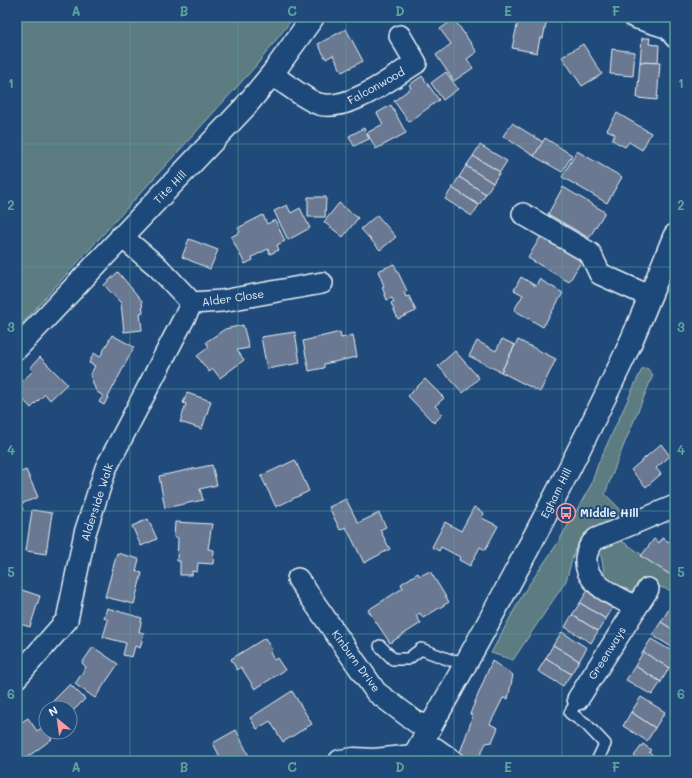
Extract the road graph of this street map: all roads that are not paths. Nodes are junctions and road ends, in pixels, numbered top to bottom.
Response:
1 (313, 17) edge
2 (634, 17) edge
3 (400, 36) dead end
4 (675, 37) edge
5 (272, 74) junction
6 (523, 214) dead end
7 (675, 235) edge
8 (121, 236) junction
9 (322, 283) dead end
10 (649, 296) junction
11 (192, 303) junction
12 (17, 348) edge
13 (675, 506) edge
14 (298, 579) dead end
15 (648, 589) dead end
16 (636, 607) junction
17 (380, 646) dead end
18 (467, 662) junction
19 (17, 676) edge
20 (578, 699) joint
21 (419, 747) edge
22 (340, 761) edge
23 (453, 761) edge
24 (597, 761) edge

1 - 5 main road, Tite Hill
2 - 4 street
3 - 5 street, Falconwood
5 - 8 main road, Tite Hill
6 - 10 street
7 - 10 main road, Egham Hill
8 - 11 street, Alder Close
8 - 12 main road, Tite Hill
9 - 11 street, Alder Close
10 - 18 main road, Egham Hill
11 - 19 street, Alderside Walk
13 - 16 street
14 - 21 street, Kinburn Drive
15 - 16 street, Greenways
16 - 20 street, Greenways
17 - 18 lane
18 - 21 main road, Egham Hill
20 - 24 lane
21 - 22 main road
21 - 23 street

